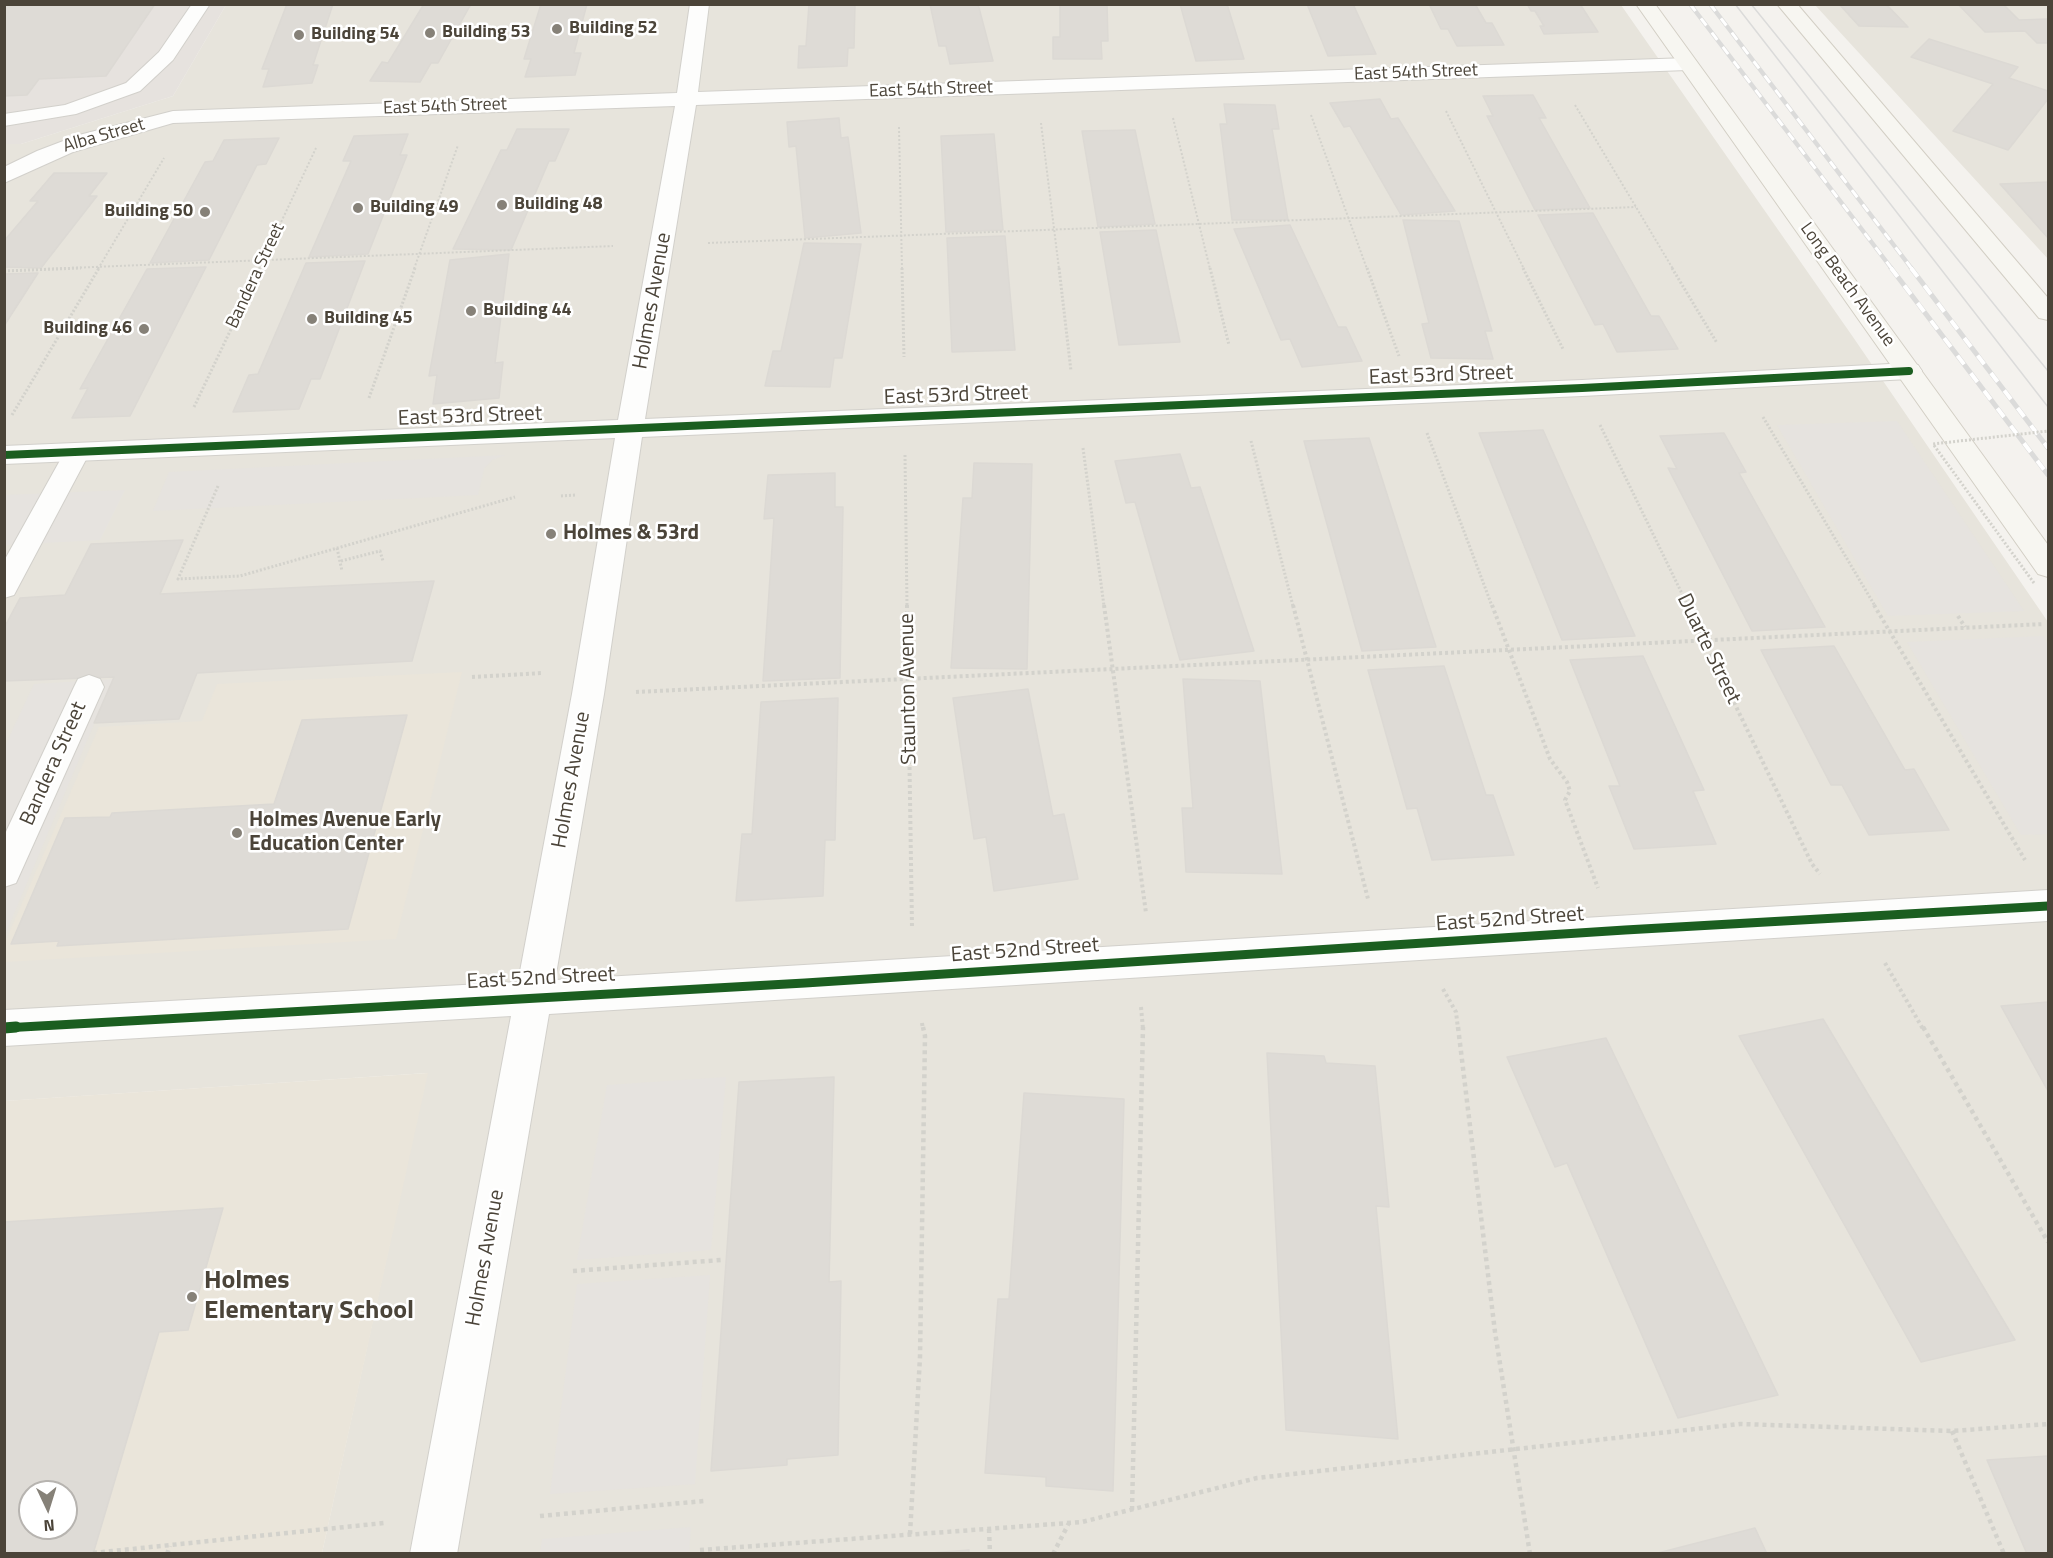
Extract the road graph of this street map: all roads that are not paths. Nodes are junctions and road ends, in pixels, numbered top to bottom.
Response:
1 (201, 4) edge
2 (700, 4) edge
3 (1645, 4) edge
4 (1786, 4) edge
5 (1688, 64) junction
6 (687, 98) junction
7 (173, 117) joint
8 (4, 120) edge
9 (4, 176) edge
10 (2049, 313) edge
11 (1909, 371) junction
12 (630, 428) junction
13 (77, 452) junction
14 (4, 455) edge
15 (2041, 574) edge
16 (4, 588) edge
17 (89, 687) dead end
18 (4, 873) edge
19 (2049, 906) edge
20 (533, 998) junction
21 (4, 1028) edge
22 (433, 1554) edge

1 - 8 lane
2 - 6 street, Holmes Avenue
3 - 5 street, Long Beach Avenue
4 - 10 street
5 - 6 street, East 54th Street
5 - 11 street, Long Beach Avenue
6 - 7 street, East 54th Street
6 - 12 street, Holmes Avenue
7 - 9 street, Alba Street
11 - 12 street, East 53rd Street
11 - 15 street, Long Beach Avenue
12 - 13 street, East 53rd Street
12 - 20 street, Holmes Avenue
13 - 14 street, East 53rd Street
13 - 16 lane
17 - 18 lane, Bandera Street
19 - 20 street, East 52nd Street
20 - 21 street, East 52nd Street
20 - 22 street, Holmes Avenue

